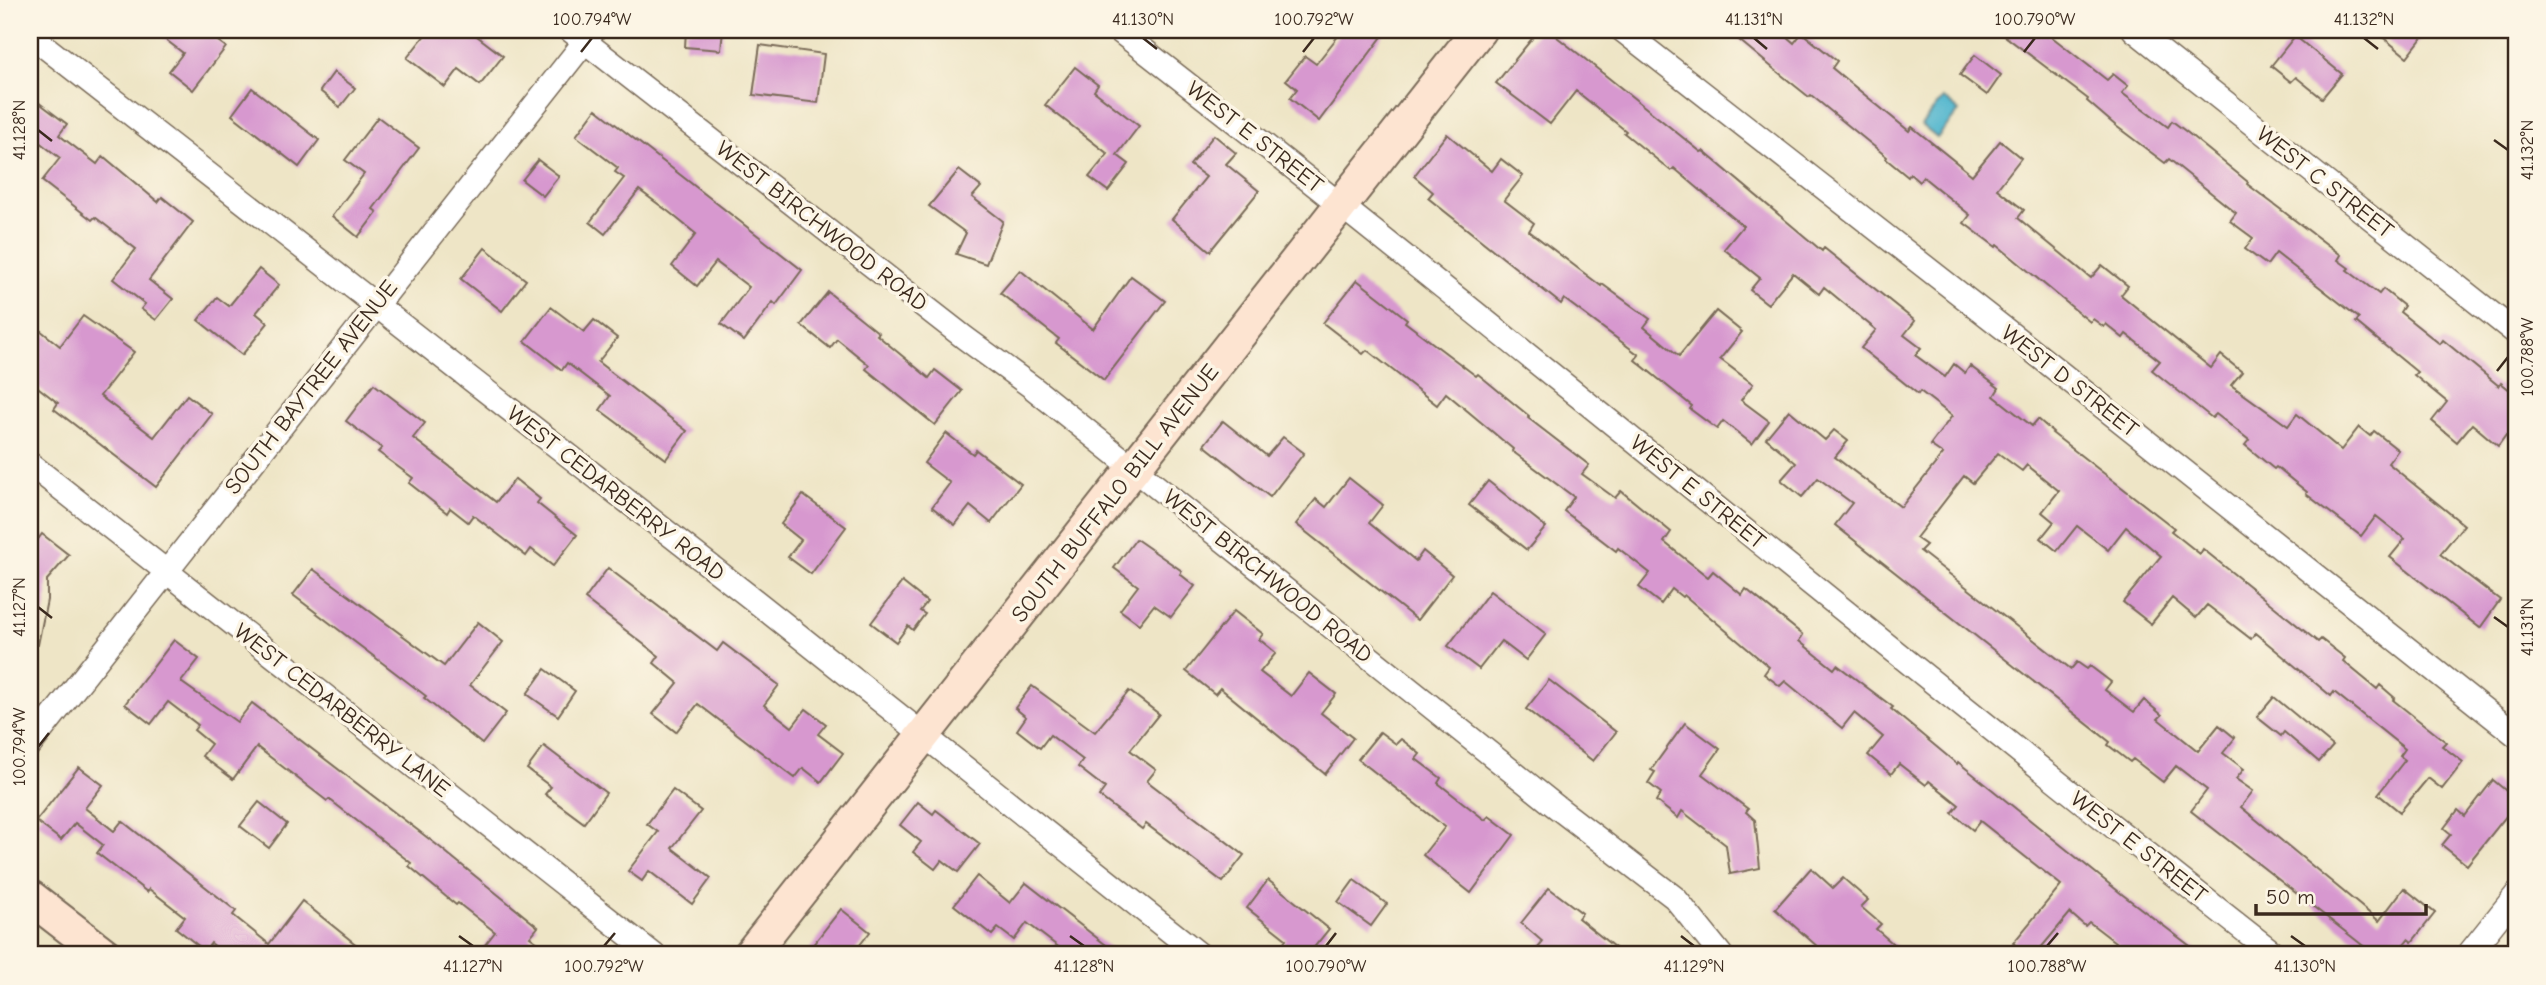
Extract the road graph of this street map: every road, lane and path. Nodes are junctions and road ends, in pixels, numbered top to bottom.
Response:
1 (1118, 30) edge
2 (1479, 30) edge
3 (1622, 30) edge
4 (2134, 30) edge
5 (583, 34) edge
6 (30, 35) edge
7 (1342, 204) junction
8 (376, 305) junction
9 (2516, 333) edge
10 (30, 464) edge
11 (1134, 468) junction
12 (165, 571) junction
13 (2516, 735) edge
14 (923, 736) junction
15 (30, 745) edge
16 (2516, 895) edge
17 (30, 897) edge
18 (105, 955) edge
19 (654, 955) edge
20 (750, 955) edge
21 (1199, 955) edge
22 (1721, 955) edge
23 (2276, 955) edge
24 (2468, 955) edge

1 - 7 street, WEST E STREET
2 - 7 main road, SOUTH BUFFALO BILL AVENUE
3 - 13 street, WEST D STREET
4 - 9 street, WEST C STREET
5 - 8 street, SOUTH BAYTREE AVENUE
5 - 11 street, WEST BIRCHWOOD ROAD
6 - 8 street, WEST CEDARBERRY ROAD
7 - 11 main road, SOUTH BUFFALO BILL AVENUE
7 - 23 street, WEST E STREET
8 - 12 street, SOUTH BAYTREE AVENUE
8 - 14 street, WEST CEDARBERRY ROAD
10 - 12 street, WEST CEDARBERRY LANE
11 - 14 main road, SOUTH BUFFALO BILL AVENUE
11 - 22 street, WEST BIRCHWOOD ROAD
12 - 15 street, SOUTH BAYTREE AVENUE
12 - 19 street, WEST CEDARBERRY LANE
14 - 20 main road, SOUTH BUFFALO BILL AVENUE
14 - 21 street, WEST CEDARBERRY ROAD
16 - 24 street
17 - 18 main road

